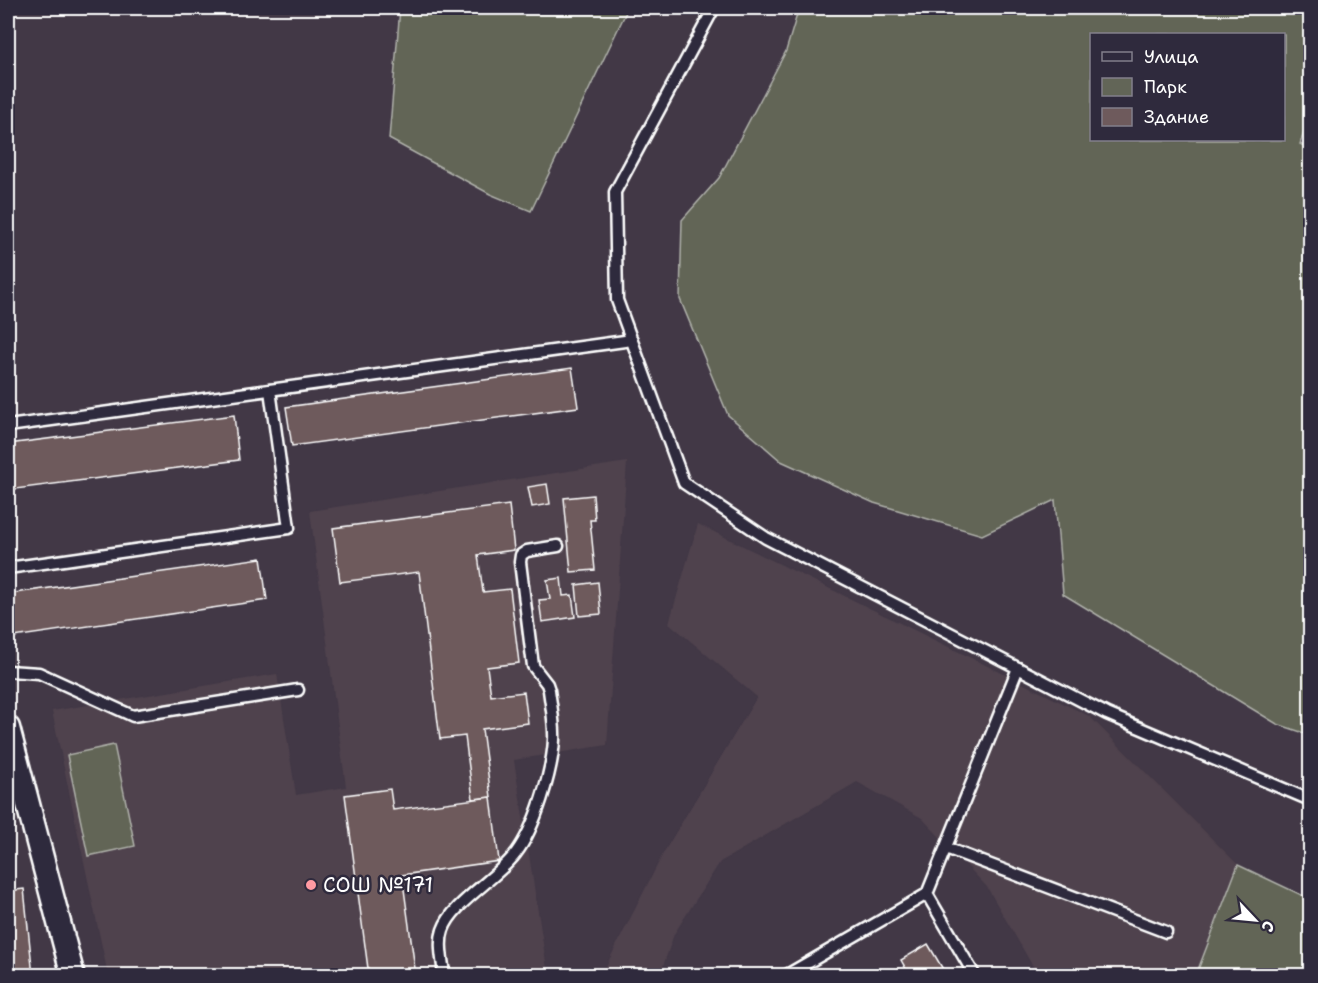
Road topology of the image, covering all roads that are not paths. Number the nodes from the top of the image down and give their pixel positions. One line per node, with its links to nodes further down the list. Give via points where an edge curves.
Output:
1 (714, 8): 2 (lane, via 615,192 617,300)
2 (632, 340): 3 (lane); 7 (lane, via 684,483 766,538)
3 (270, 390): 4 (lane); 6 (lane, via 289,528)
4 (8, 426)
5 (558, 546): 16 (lane, via 527,551 520,562 533,666 549,690 555,739 549,771 530,830 516,854 453,913 443,929)
6 (8, 568)
7 (1018, 668): 11 (lane, via 1107,714); 12 (lane)
8 (8, 671): 9 (lane, via 39,672 133,716)
9 (298, 690)
10 (8, 728): 15 (street)
11 (1311, 800)
12 (946, 848): 13 (lane); 14 (lane)
13 (927, 894): 17 (lane); 18 (lane)
14 (1166, 932)
15 (73, 975)
16 (444, 975)
17 (785, 975)
18 (975, 975)

